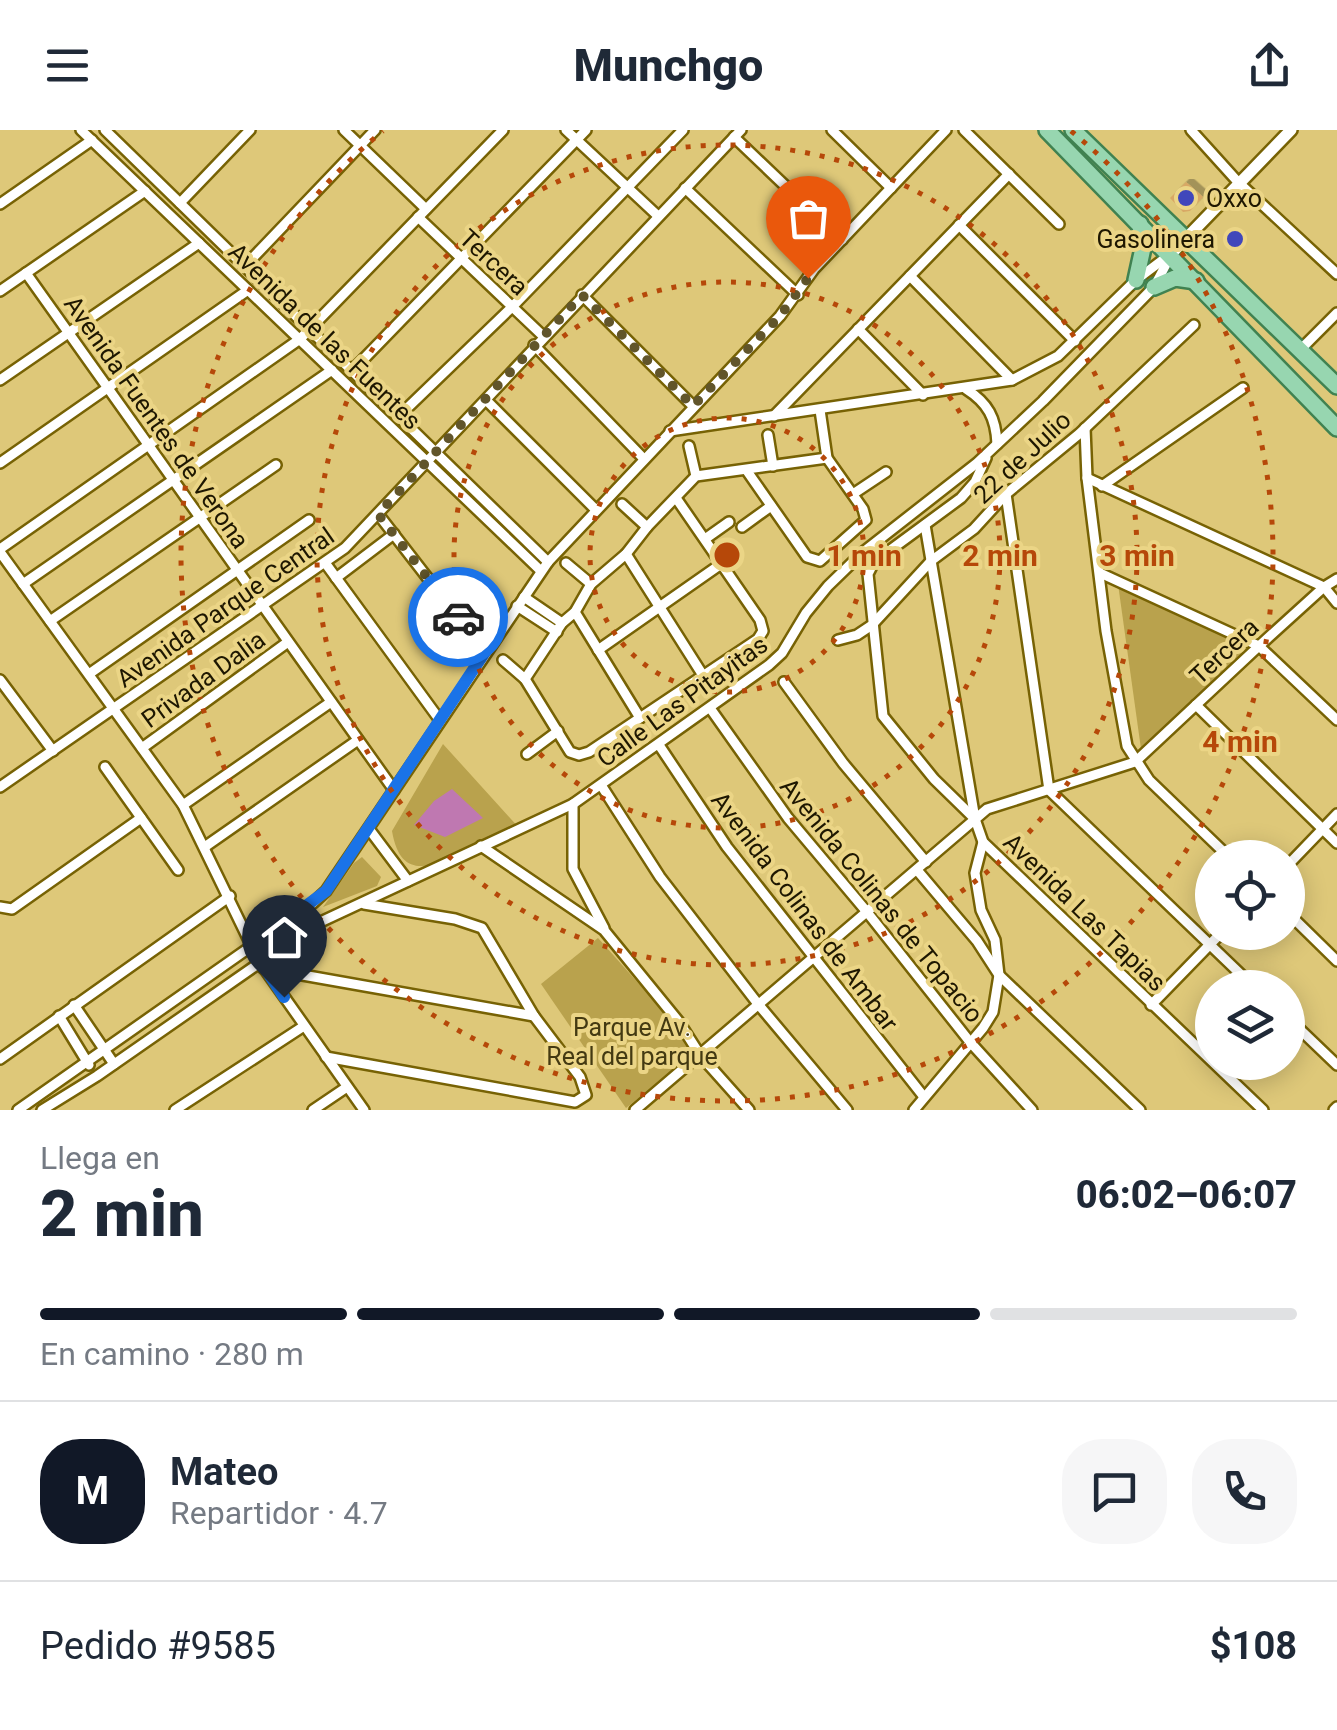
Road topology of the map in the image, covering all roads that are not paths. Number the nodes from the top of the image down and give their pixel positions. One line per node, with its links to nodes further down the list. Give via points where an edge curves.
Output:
1 (82, 130): 21 (street, Avenida de las Fuentes)
2 (105, 130): 29 (street, Avenida de las Fuentes)
3 (250, 130): 29 (street)
4 (344, 130): 22 (street, Tercera)
5 (375, 130): 22 (street)
6 (503, 130): 31 (street)
7 (566, 130): 19 (street)
8 (586, 130): 19 (street)
9 (683, 130): 25 (street)
10 (832, 130): 27 (street)
11 (929, 130): 20 (street)
12 (946, 130): 20 (street)
13 (964, 130): 23 (street)
14 (1047, 130): 34 (main road)
15 (1073, 130): 37 (main road)
16 (1191, 130): 24 (street)
17 (1290, 130): 24 (street)
18 (738, 133): 26 (street, Avenida Parque Central); 36 (street)
19 (578, 139): 25 (street); 40 (street)
20 (938, 139): 27 (street)
21 (92, 140): 28 (street, Avenida de las Fuentes); 30 (street)
22 (360, 146): 31 (street, Tercera); 41 (street)
23 (1008, 174): 33 (street); 35 (street)
24 (1238, 182): 37 (street); 43 (street)
25 (627, 186): 32 (street); 52 (street)
26 (685, 188): 32 (street, Avenida Parque Central); 51 (street)
27 (892, 188): 36 (street)
28 (146, 191): 38 (street, Avenida de las Fuentes); 42 (street)
29 (180, 203): 41 (street, Avenida de las Fuentes)
30 (0, 204)
31 (422, 213): 40 (street, Tercera); 56 (street)
32 (658, 216): 50 (street, Avenida Parque Central)
33 (1059, 224)
34 (1140, 224): 39 (main road); 45 (main road)
35 (959, 225): 44 (street); 60 (street)
36 (842, 240): 51 (street)
37 (1184, 240): 39 (street); 62 (main road)
38 (199, 243): 48 (street, Avenida de las Fuentes); 57 (street)
39 (1170, 255): 45 (street); 46 (main road); 47 (street, Calle Las Pitayitas)
40 (463, 260): 52 (street, Tercera); 65 (street)
41 (245, 266): 56 (street, Avenida de las Fuentes)
42 (26, 273): 49 (street); 57 (street, Avenida Fuentes de Verona)
43 (1337, 274)
44 (910, 276): 55 (street); 68 (street)
45 (1136, 280): 60 (street)
46 (1196, 281): 47 (main road, via 1175,278); 80 (main road)
47 (1154, 287): 66 (street, Calle Las Pitayitas)
48 (248, 290): 59 (street, Avenida de las Fuentes); 71 (street)
49 (0, 291)
50 (582, 295): 58 (street, Avenida Parque Central); 75 (street)
51 (798, 296): 75 (street)
52 (512, 307): 58 (street, Tercera); 77 (street)
53 (1337, 312): 62 (street)
54 (1194, 325): 79 (street, 22 de Julio)
55 (858, 329): 73 (street); 78 (street)
56 (310, 330): 59 (street); 65 (street, Avenida de las Fuentes)
57 (68, 332): 67 (street); 71 (street, Avenida Fuentes de Verona)
58 (543, 336): 61 (street, Avenida Parque Central)
59 (300, 339): 64 (street, Avenida de las Fuentes); 83 (street)
60 (1075, 341): 63 (street)
61 (534, 345): 74 (street, Avenida Parque Central); 89 (street)
62 (1301, 349): 69 (main road)
63 (1049, 362): 66 (street); 68 (street)
64 (332, 370): 90 (street, Avenida de las Fuentes); 98 (street)
65 (352, 371): 77 (street, Avenida de las Fuentes)
66 (1062, 379): 84 (street, Calle Las Pitayitas)
67 (0, 380)
68 (1012, 380): 72 (street)
69 (1337, 386)
70 (1243, 388): 99 (street)
71 (108, 389): 83 (street, Avenida Fuentes de Verona); 91 (street)
72 (966, 389): 73 (street); 84 (street, via 990,410)
73 (923, 395): 76 (street)
74 (486, 400): 87 (street, Avenida Parque Central); 105 (street)
75 (693, 406): 81 (street)
76 (820, 410): 78 (street); 88 (street)
77 (398, 416): 87 (street, Avenida de las Fuentes)
78 (772, 418): 81 (street)
79 (1086, 425): 97 (street); 101 (street, 22 de Julio)
80 (1337, 428)
81 (670, 432): 89 (street)
82 (768, 435): 93 (street)
83 (147, 444): 98 (street, Avenida Fuentes de Verona); 115 (street)
84 (997, 444): 86 (street, Calle Las Pitayitas)
85 (689, 446): 96 (street)
86 (989, 452): 110 (street, via 969,490); 150 (street, Calle Las Pitayitas, via 862,553 806,614 782,653)
87 (436, 453): 90 (street, Avenida Parque Central); 121 (street, Avenida de las Fuentes)
88 (826, 458): 93 (street); 100 (street)
89 (644, 459): 105 (street)
90 (428, 462): 106 (street, Avenida Parque Central); 121 (street, Avenida de las Fuentes)
91 (0, 463)
92 (276, 466): 107 (street)
93 (773, 466): 94 (street)
94 (748, 470): 96 (street); 104 (street)
95 (886, 472): 100 (street)
96 (696, 476): 102 (street)
97 (1087, 478): 99 (street); 123 (street)
98 (173, 480): 107 (street, Avenida Fuentes de Verona); 126 (street)
99 (1102, 486): 128 (street)
100 (853, 494): 104 (street, via 865,524 818,562 807,557)
101 (1006, 494): 117 (street, 22 de Julio); 166 (street)
102 (676, 498): 111 (street); 114 (street)
103 (622, 504): 111 (street)
104 (771, 506): 112 (street)
105 (596, 510): 121 (street)
106 (378, 514): 113 (street); 119 (street, Avenida Parque Central)
107 (198, 516): 122 (street, Avenida Fuentes de Verona); 134 (street)
108 (309, 520): 122 (street)
109 (730, 522): 114 (street)
110 (925, 525): 117 (street, Avenida Las Tapias); 135 (street, via 870,566)
111 (646, 527): 116 (street)
112 (742, 527)
113 (394, 534): 124 (street); 141 (street)
114 (705, 539): 120 (street)
115 (0, 550): 126 (street)
116 (626, 554): 127 (street); 131 (street)
117 (931, 561): 135 (street, 22 de Julio); 171 (street, Avenida Las Tapias)
118 (566, 563): 127 (street)
119 (326, 564): 124 (street); 132 (street, Avenida Parque Central)
120 (721, 564): 131 (street); 144 (street, via 762,631)
121 (544, 566): 129 (street)
122 (238, 571): 132 (street, Avenida Fuentes de Verona); 143 (street)
123 (1100, 573): 139 (street); 161 (street, via 1120,718)
124 (336, 578): 153 (street)
125 (1337, 579): 128 (street, Tercera)
126 (23, 584): 134 (street)
127 (591, 584): 133 (street)
128 (1324, 586): 130 (street); 139 (street, Tercera)
129 (520, 602): 136 (street); 141 (street)
130 (1337, 603)
131 (658, 606): 140 (street); 144 (street)
132 (263, 607): 138 (street, Avenida Fuentes de Verona); 151 (street, Avenida Parque Central)
133 (575, 612): 136 (street); 140 (street)
134 (50, 620): 143 (street)
135 (872, 624): 137 (street); 171 (street, via 887,724)
136 (559, 628): 145 (street)
137 (838, 640)
138 (288, 642): 148 (street, Avenida Fuentes de Verona); 158 (street, Privada Dalia)
139 (1259, 646): 149 (street, Tercera); 154 (street)
140 (598, 650): 152 (street)
141 (485, 652): 153 (street)
142 (503, 660): 145 (street)
143 (88, 674): 151 (street)
144 (704, 677): 152 (street)
145 (525, 679): 155 (street)
146 (0, 680): 159 (street)
147 (784, 682): 180 (street)
148 (331, 702): 156 (street, Avenida Fuentes de Verona); 168 (street)
149 (1196, 705): 161 (street, Tercera); 173 (street)
150 (710, 708): 157 (street, Calle Las Pitayitas); 187 (street, Avenida Colinas de Topacio, via 788,818)
151 (114, 710): 158 (street); 159 (street, Avenida Parque Central)
152 (640, 718): 155 (street, via 580,755 570,752)
153 (439, 719): 165 (street)
154 (1337, 720)
155 (558, 731): 160 (street)
156 (358, 740): 165 (street, Avenida Fuentes de Verona); 177 (street)
157 (659, 745): 163 (street, Calle Las Pitayitas); 194 (street, Avenida Colinas de Ambar)
158 (142, 748): 168 (street)
159 (52, 751): 164 (street, Avenida Parque Central)
160 (527, 754)
161 (1135, 762): 166 (street, Tercera); 174 (street)
162 (105, 768): 170 (street)
163 (600, 785): 167 (street, Calle Las Pitayitas); 199 (street, via 660,877)
164 (0, 786)
165 (394, 790): 172 (street)
166 (1049, 790): 171 (street, Tercera, via 995,804); 190 (street)
167 (573, 804): 178 (street, Calle Las Pitayitas); 188 (street, via 573,869)
168 (183, 805): 177 (street)
169 (1337, 814): 173 (street)
170 (141, 818): 181 (street); 186 (street, via 12,910)
171 (975, 819): 175 (street, Avenida Las Tapias); 180 (street, Tercera)
172 (369, 829): 183 (street); 191 (street, via 320,897)
173 (1322, 830): 176 (street); 179 (street)
174 (1211, 840)
175 (983, 842): 198 (street, via 975,872); 201 (street, Avenida Las Tapias)
176 (1337, 843)
177 (206, 846): 184 (street)
178 (481, 846): 183 (street, Calle Las Pitayitas); 188 (street)
179 (1305, 848)
180 (926, 862): 182 (street, Tercera)
181 (178, 870)
182 (917, 870): 187 (street, Tercera); 198 (street)
183 (408, 881): 185 (street, Calle Las Pitayitas)
184 (230, 896): 191 (street); 200 (street)
185 (361, 903): 196 (street, Calle Las Pitayitas, via 314,925); 203 (street, via 482,928)
186 (0, 908)
187 (867, 912): 194 (street, Tercera); 206 (street, Avenida Colinas de Topacio)
188 (604, 930): 208 (street)
189 (1305, 930): 195 (street)
190 (1195, 931)
191 (251, 947): 196 (street); 207 (street)
192 (1205, 950): 201 (street)
193 (1215, 950): 197 (street)
194 (813, 959): 199 (street, Tercera); 217 (street, Avenida Colinas de Ambar)
195 (1337, 961)
196 (261, 965): 203 (street); 204 (street); 212 (street, Calle Las Pitayitas)
197 (1236, 970)
198 (999, 975): 206 (street, via 993,1012); 231 (street)
199 (758, 1004): 208 (street, Tercera); 228 (street)
200 (74, 1005): 202 (street); 207 (street)
201 (1151, 1005): 232 (street, Avenida Las Tapias)
202 (59, 1016): 210 (street); 211 (street)
203 (534, 1016): 209 (street, via 584,1084 586,1095 575,1102)
204 (304, 1026): 209 (street); 222 (street)
205 (1305, 1034): 213 (street)
206 (970, 1042): 217 (street); 230 (street, Avenida Colinas de Topacio)
207 (105, 1051): 211 (street); 212 (street)
208 (700, 1055): 218 (street, Tercera); 227 (street)
209 (326, 1057): 215 (street)
210 (0, 1060)
211 (88, 1062): 214 (street); 219 (street)
212 (114, 1064): 214 (street, Calle Las Pitayitas)
213 (1337, 1065)
214 (96, 1076): 216 (street, Calle Las Pitayitas)
215 (347, 1087): 223 (street); 224 (street)
216 (67, 1093): 220 (street, Calle Las Pitayitas); 221 (street)
217 (924, 1098): 229 (street)
218 (646, 1101): 225 (street, Tercera); 226 (street)
219 (18, 1110)
220 (42, 1110)
221 (57, 1110)
222 (175, 1110)
223 (313, 1110)
224 (364, 1110)
225 (635, 1110)
226 (654, 1110)
227 (750, 1110)
228 (847, 1110)
229 (914, 1110)
230 (1032, 1110)
231 (1140, 1110)
232 (1263, 1110)

